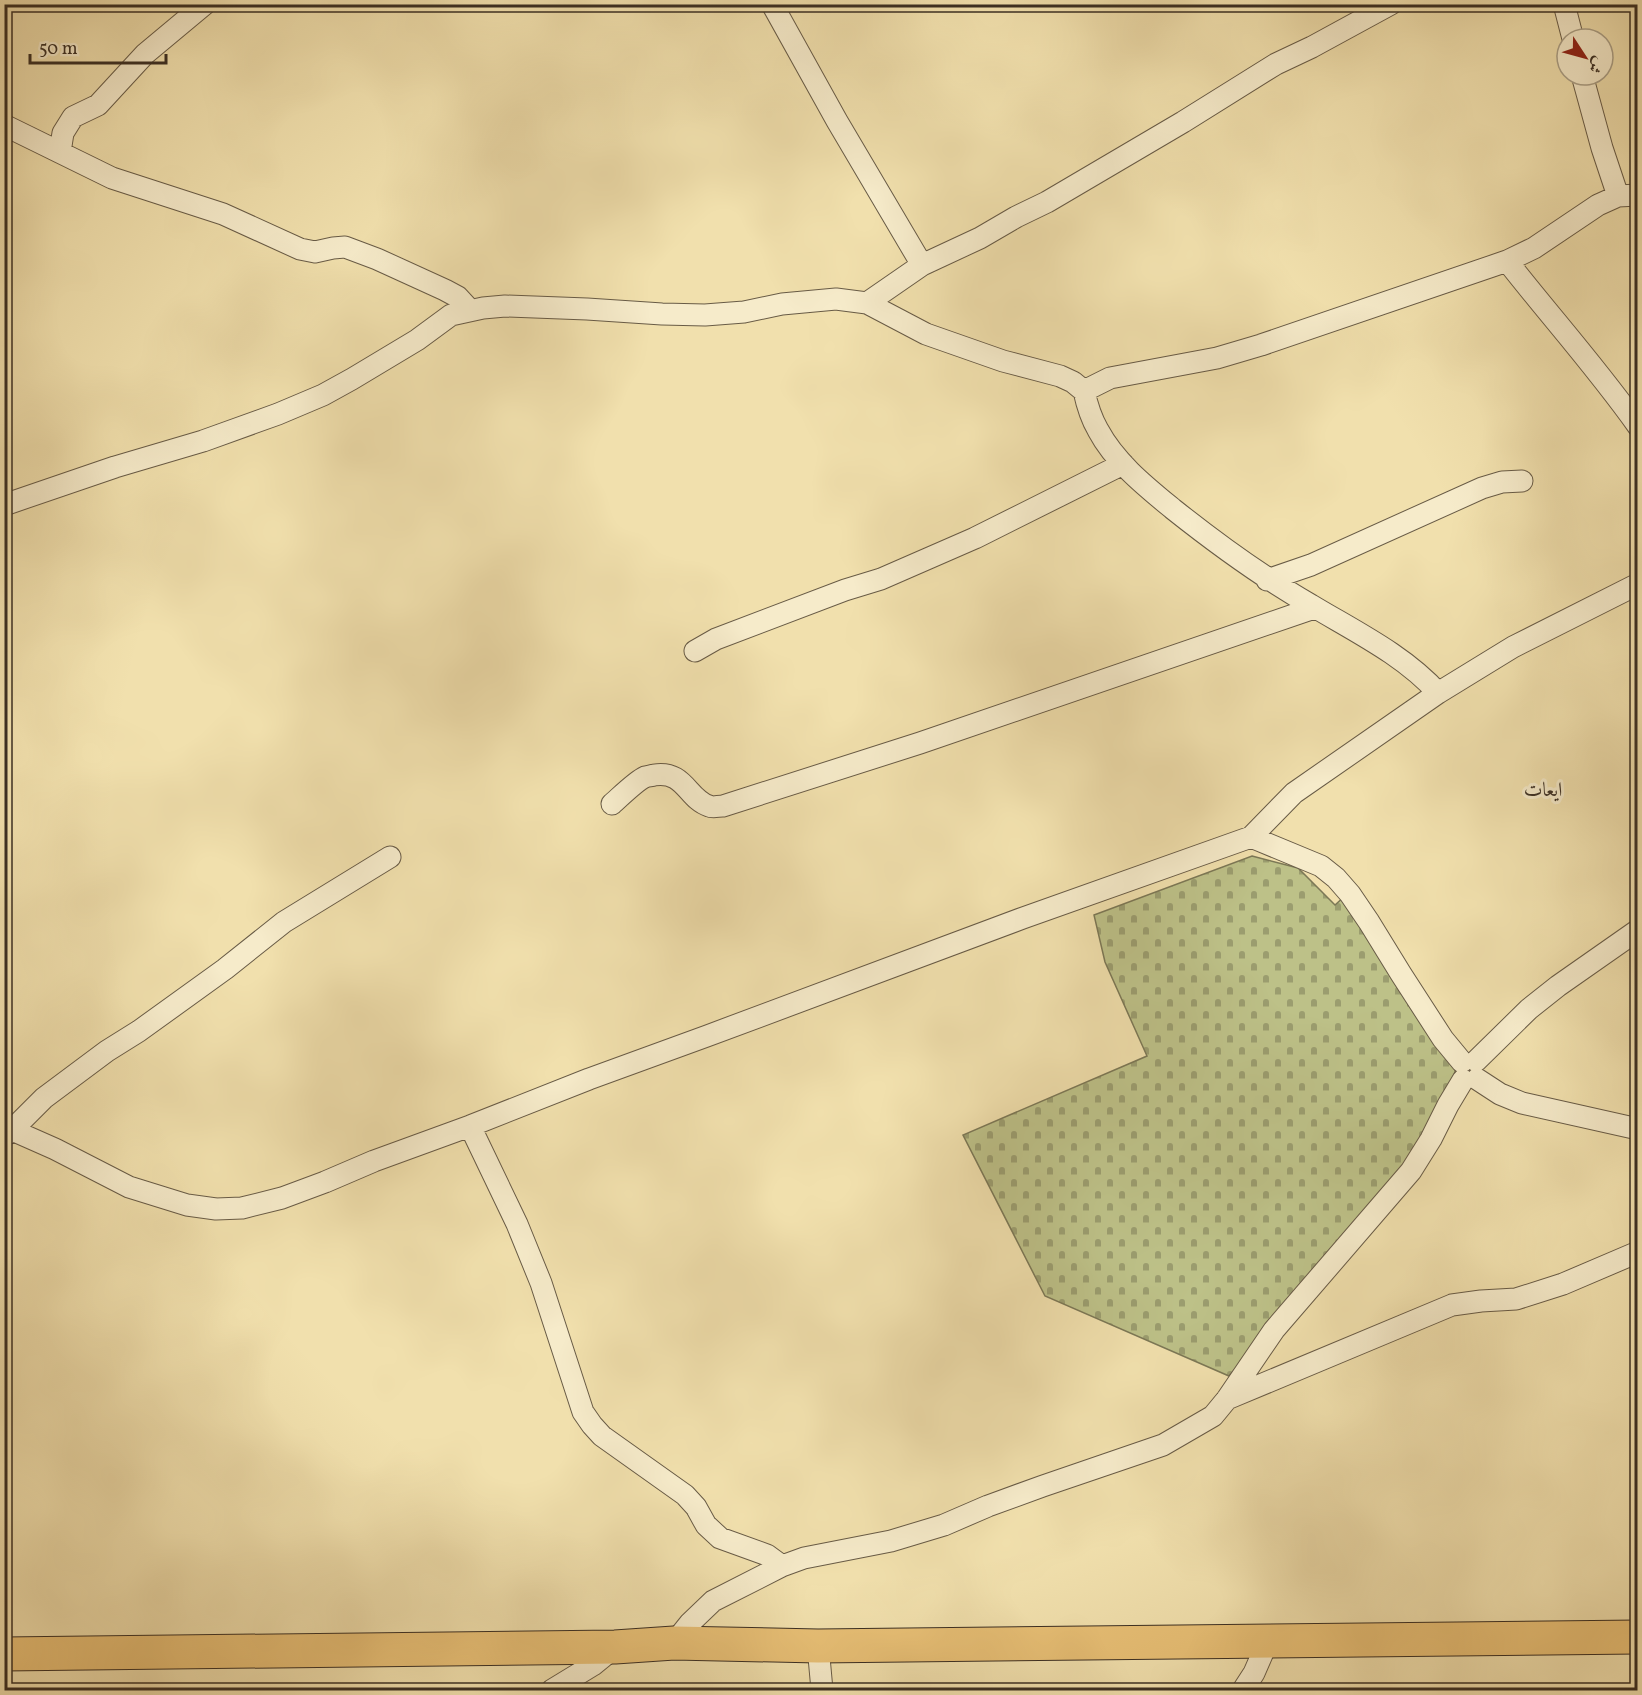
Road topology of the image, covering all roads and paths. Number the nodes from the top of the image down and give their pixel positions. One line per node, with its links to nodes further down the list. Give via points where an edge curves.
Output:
1 (205, 4): 8 (street, via 145,54 98,105 73,117 63,133)
2 (772, 4): 11 (street)
3 (1391, 4): 11 (street, via 1276,64 1047,202)
4 (1564, 4): 5 (street)
5 (1570, 27)
6 (1585, 87): 9 (street, via 1602,148)
7 (4, 125): 8 (street)
8 (60, 152): 13 (street, via 112,178 223,214 300,249 315,252 345,247 356,251 445,290)
9 (1628, 196): 10 (street, via 1598,205 1534,248)
10 (1507, 261): 14 (street, via 1261,345 1217,358 1110,378); 15 (street)
11 (922, 265): 12 (street)
12 (867, 303): 13 (street, via 836,299 705,315 505,306); 14 (street, via 926,334 1003,362 1060,375)
13 (470, 310): 18 (street, via 451,315 323,396 234,431)
14 (1084, 391): 16 (street, via 1098,430)
15 (1638, 426)
16 (1123, 464): 19 (street, via 1197,529); 22 (street, via 975,538 881,579 716,639)
17 (1522, 481): 19 (street, via 1482,488 1311,565)
18 (4, 505)
19 (1267, 579): 21 (street)
20 (1634, 586): 23 (street, via 1514,647)
21 (1314, 608): 23 (street, via 1395,657); 24 (street, via 723,806 707,806 684,784 670,775 659,774 644,777)
22 (696, 651)
23 (1438, 693): 25 (street, via 1294,793)
24 (612, 804)
25 (1251, 837): 28 (street, via 1321,866 1336,878 1369,922 1443,1039); 29 (street, via 1023,918)
26 (390, 857): 31 (street, via 284,922 225,969 44,1098)
27 (1638, 930): 28 (street, via 1528,1009)
28 (1469, 1070): 30 (street, via 1500,1095 1522,1103); 33 (street, via 1411,1171 1274,1330)
29 (470, 1126): 31 (street, via 282,1198 242,1208 216,1209 187,1205 129,1187 55,1149); 34 (street, via 541,1283 584,1412 592,1425 685,1495 720,1538 767,1555)
30 (1638, 1129)
31 (8, 1133)
32 (1638, 1252): 33 (street, via 1516,1299 1452,1305)
33 (1227, 1399): 34 (street, via 1213,1416 1163,1445 988,1506 945,1525)
34 (782, 1566): 37 (street, via 713,1601)
35 (1638, 1637): 36 (main road)
36 (1268, 1641): 38 (main road); 43 (street)
37 (674, 1643): 38 (main road); 39 (main road)
38 (818, 1646): 42 (street)
39 (615, 1647): 40 (main road); 41 (street)
40 (4, 1654)
41 (552, 1690)
42 (822, 1690)
43 (1243, 1690)

